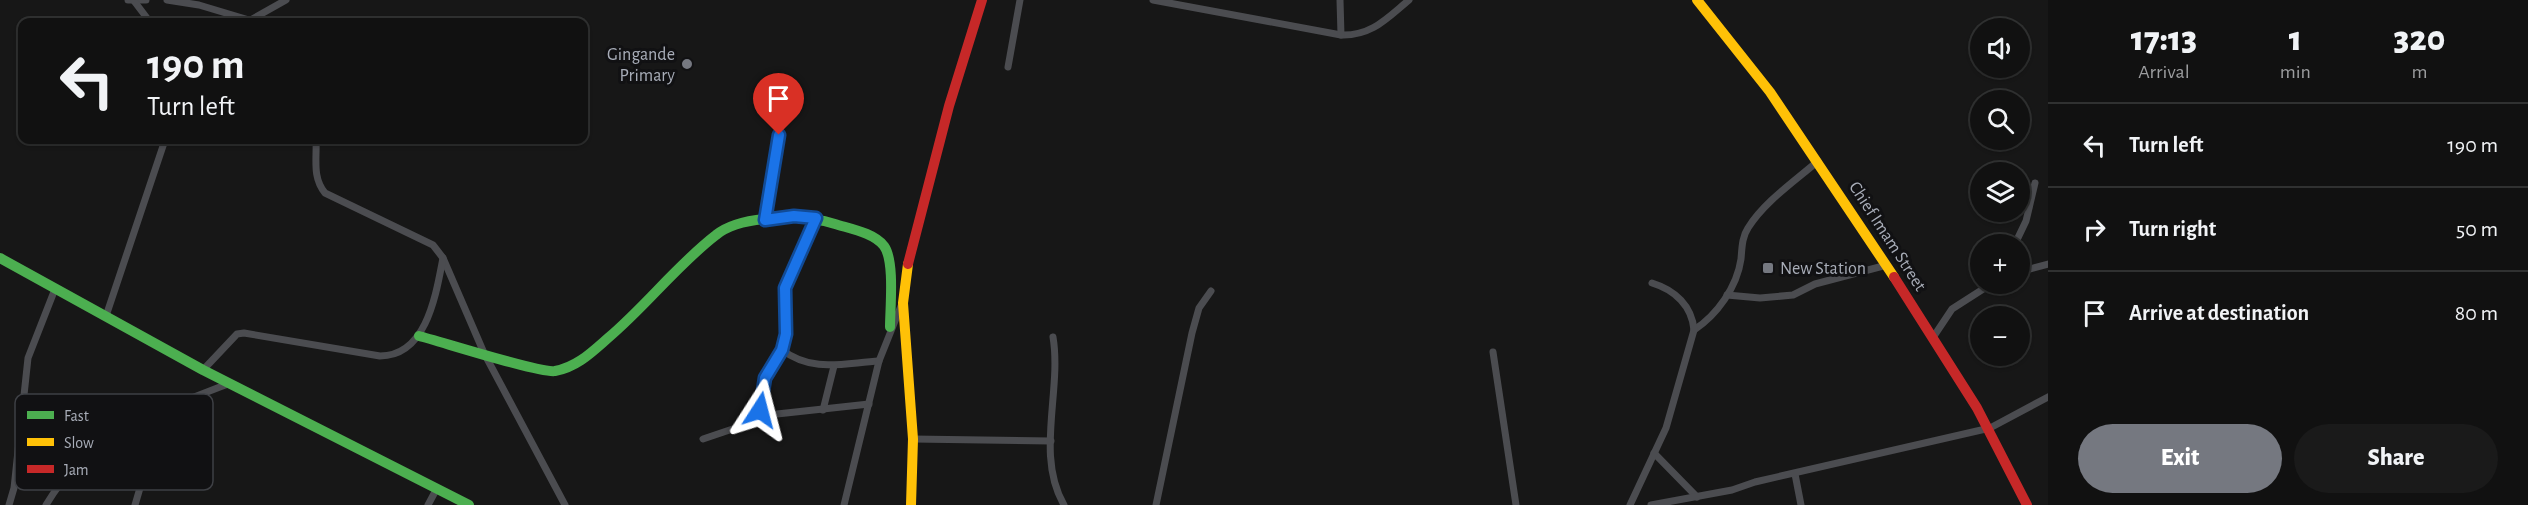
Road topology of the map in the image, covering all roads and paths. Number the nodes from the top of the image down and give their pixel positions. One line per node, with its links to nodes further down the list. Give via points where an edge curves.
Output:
1 (128, 0): 11 (street)
2 (146, 0): 11 (street)
3 (167, 0): 13 (street)
4 (286, 0): 14 (street)
5 (982, 0): 35 (main road, via 928,181 905,277)
6 (1020, 0): 16 (street)
7 (1153, 0): 15 (street)
8 (1340, 0): 15 (street)
9 (1410, 0): 15 (street, via 1368,32)
10 (1697, 0): 20 (main road, Chief Imam Street)
11 (134, 1): 12 (street)
12 (147, 18)
13 (239, 18)
14 (253, 18)
15 (1341, 35)
16 (1008, 67)
17 (787, 93): 23 (street)
18 (164, 144): 36 (street)
19 (316, 144): 26 (street, via 319,185 326,193 433,245)
20 (1818, 161): 28 (main road, Chief Imam Street); 34 (street, via 1746,229 1736,277)
21 (2035, 183): 24 (street)
22 (816, 218): 23 (main road); 37 (main road, via 873,237 885,247 890,263); 42 (street, via 785,288 786,334)
23 (765, 220): 44 (main road, via 718,233 623,326 580,362 553,372)
24 (2020, 234)
25 (0, 258): 31 (main road)
26 (443, 258): 39 (street, via 432,304); 44 (street)
27 (2048, 264): 29 (street)
28 (1887, 265): 34 (street, via 1823,281 1793,295); 40 (main road, Chief Imam Street)
29 (2030, 269)
30 (1652, 283): 38 (street, via 1663,286 1687,306)
31 (55, 289): 36 (main road); 49 (street, via 28,358)
32 (1211, 291): 75 (street, via 1199,308 1192,333)
33 (1975, 294): 40 (street, via 1952,309)
34 (1727, 295): 38 (street, via 1709,320)
35 (903, 303): 37 (street); 57 (main road)
36 (106, 316): 47 (main road)
37 (890, 327): 45 (street)
38 (1694, 330): 59 (street, via 1666,428)
39 (419, 336): 44 (main road); 47 (street, via 398,354 380,356 237,334)
40 (1934, 336): 55 (main road, Chief Imam Street)
41 (1053, 337): 58 (street, via 1057,360)
42 (782, 350): 46 (street, via 801,362); 54 (street, via 765,378)
43 (1493, 352): 76 (street)
44 (484, 354): 71 (street)
45 (879, 361): 46 (street); 52 (street)
46 (834, 366): 53 (street)
47 (203, 370): 48 (main road)
48 (230, 383): 50 (street); 64 (main road)
49 (24, 394)
50 (202, 394)
51 (2048, 398): 55 (street)
52 (869, 404): 53 (street); 72 (street)
53 (823, 410): 54 (street, via 791,411)
54 (760, 420): 56 (street)
55 (1990, 428): 60 (street); 80 (main road, Chief Imam Street)
56 (703, 439)
57 (913, 439): 58 (street); 73 (main road)
58 (1051, 441): 74 (street, via 1054,488)
59 (1654, 453): 65 (street); 77 (street)
60 (1795, 474): 65 (street); 79 (street)
61 (15, 475): 66 (street)
62 (55, 490): 67 (street)
63 (139, 490): 68 (street)
64 (436, 490): 69 (street); 70 (main road)
65 (1697, 497): 78 (street)
66 (9, 505)
67 (46, 505)
68 (135, 505)
69 (428, 505)
70 (469, 505)
71 (565, 505)
72 (844, 505)
73 (910, 505)
74 (1064, 505)
75 (1156, 505)
76 (1516, 505)
77 (1630, 505)
78 (1651, 505)
79 (1801, 505)
80 (2027, 505)

